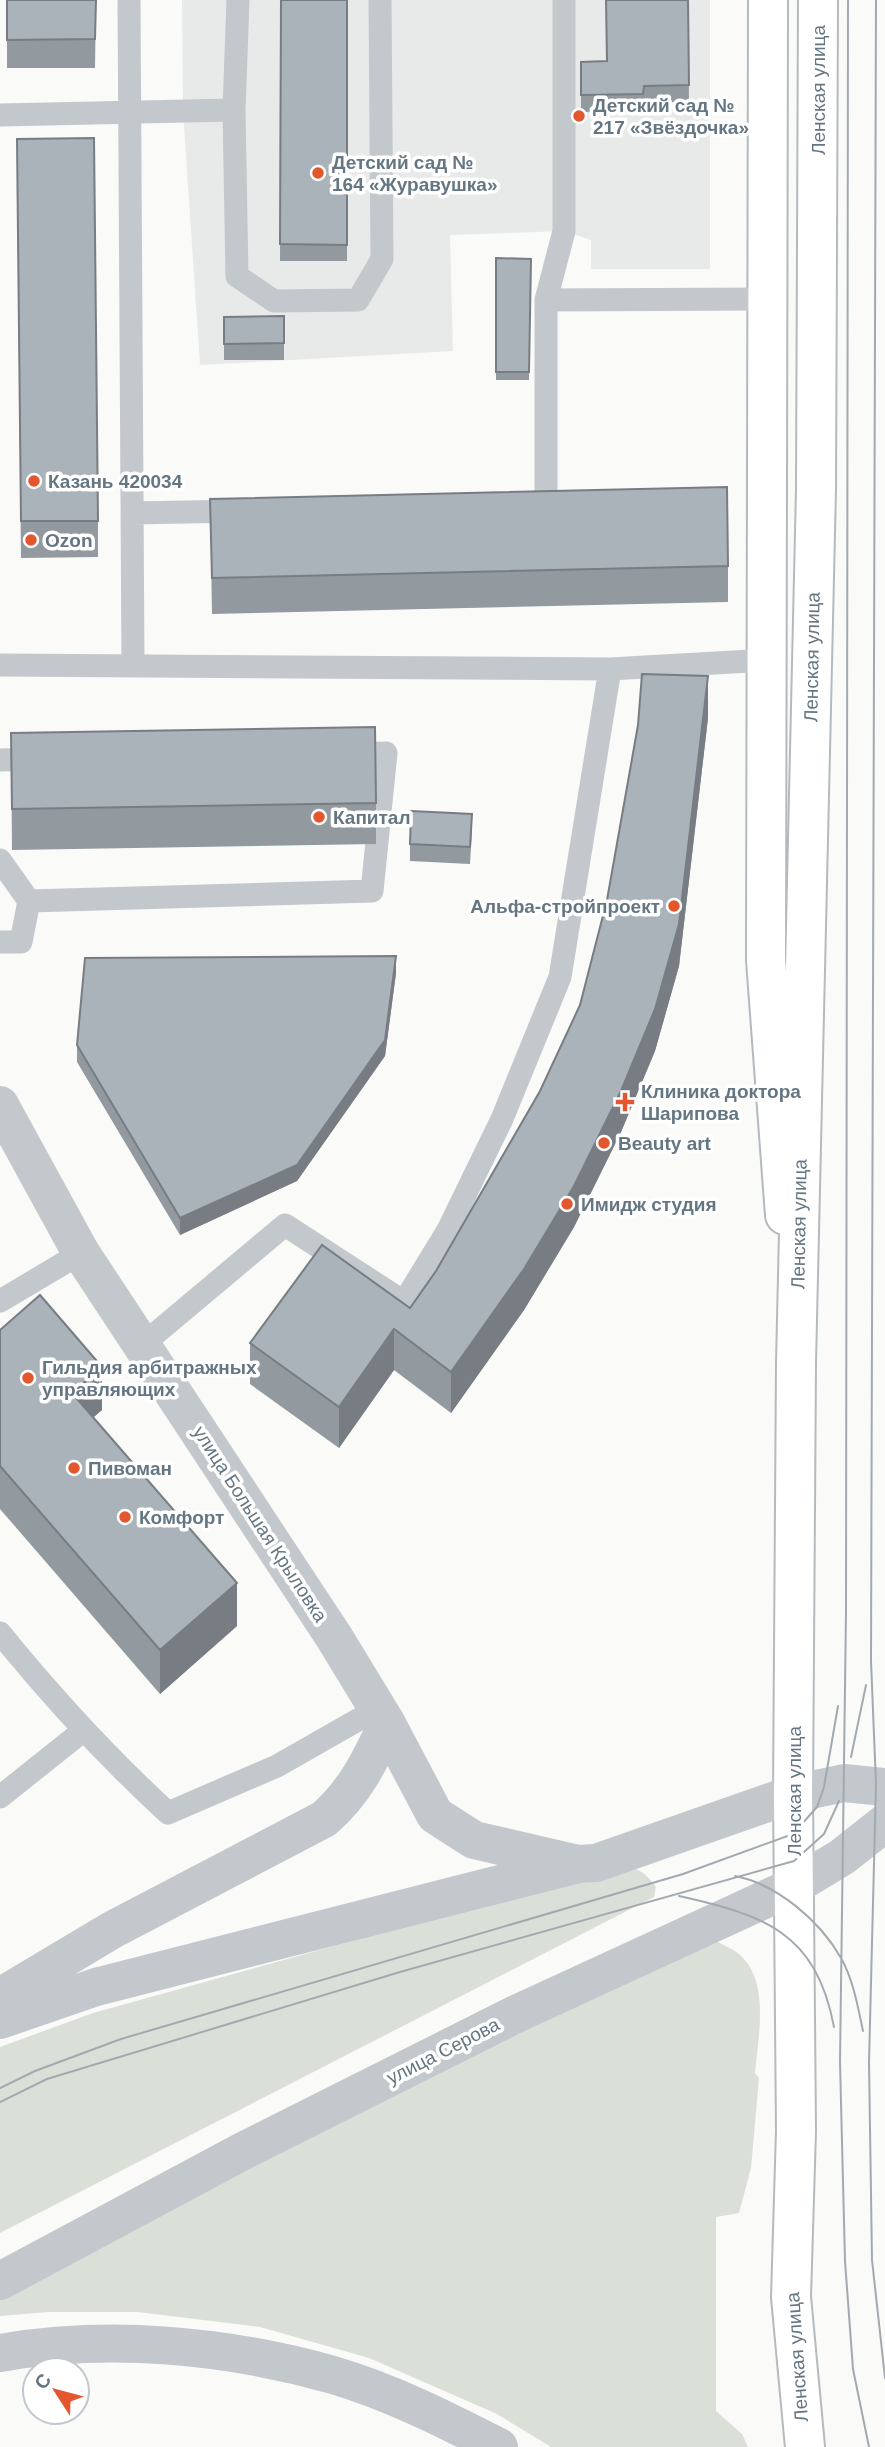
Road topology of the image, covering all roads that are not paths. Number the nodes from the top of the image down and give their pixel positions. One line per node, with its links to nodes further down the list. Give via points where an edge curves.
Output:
1 (129, 0): 8 (lane)
2 (238, 0): 7 (lane)
3 (380, 0): 7 (lane, via 383,258 358,300 274,301 237,276)
4 (564, 0): 11 (lane, via 564,231)
5 (768, 0): 10 (main road)
6 (818, 0): 31 (main road, Ленская улица, via 816,502)
7 (234, 110): 8 (lane)
8 (130, 114): 9 (lane); 16 (lane)
9 (0, 115)
10 (768, 299): 11 (lane); 17 (main road)
11 (546, 300): 12 (lane)
12 (546, 501): 13 (lane); 14 (lane)
13 (573, 501)
14 (521, 502)
15 (258, 511): 16 (lane)
16 (132, 513): 19 (lane)
17 (767, 660): 20 (lane); 31 (main road, via 766,960)
18 (0, 665): 19 (lane)
19 (133, 665): 20 (lane)
20 (610, 669): 30 (lane, via 560,977 490,1143 448,1230 404,1302 285,1226)
21 (317, 754): 25 (lane, via 386,753 372,891)
22 (69, 758): 23 (lane)
23 (0, 760)
24 (0, 860): 25 (lane)
25 (29, 901): 26 (lane, via 21,942)
26 (0, 942)
27 (0, 1105): 28 (street, улица Большая Крыловка)
28 (81, 1253): 29 (lane); 30 (street, улица Большая Крыловка)
29 (0, 1301)
30 (142, 1345): 33 (street, улица Большая Крыловка)
31 (796, 1363): 36 (main road, Ленская улица)
32 (0, 1633): 34 (lane)
33 (382, 1717): 34 (lane, via 168,1813); 39 (street, улица Большая Крыловка, via 435,1815 474,1840); 41 (street, via 364,1775 324,1819 111,1930)
34 (84, 1730): 37 (lane)
35 (885, 1787): 36 (street, via 844,1783)
36 (793, 1794): 39 (street, via 596,1863); 40 (main road, Ленская улица)
37 (0, 1797)
38 (885, 1823): 40 (street, улица Серова)
39 (578, 1864): 42 (street, via 96,1987)
40 (794, 1886): 43 (street, улица Серова, via 504,2020 243,2151); 46 (main road, Ленская улица, via 796,2131 791,2297)
41 (0, 1997)
42 (0, 2020)
43 (0, 2281)
44 (0, 2353): 45 (street, via 89,2343 229,2351 334,2376 427,2411)
45 (499, 2447)
46 (805, 2447)

